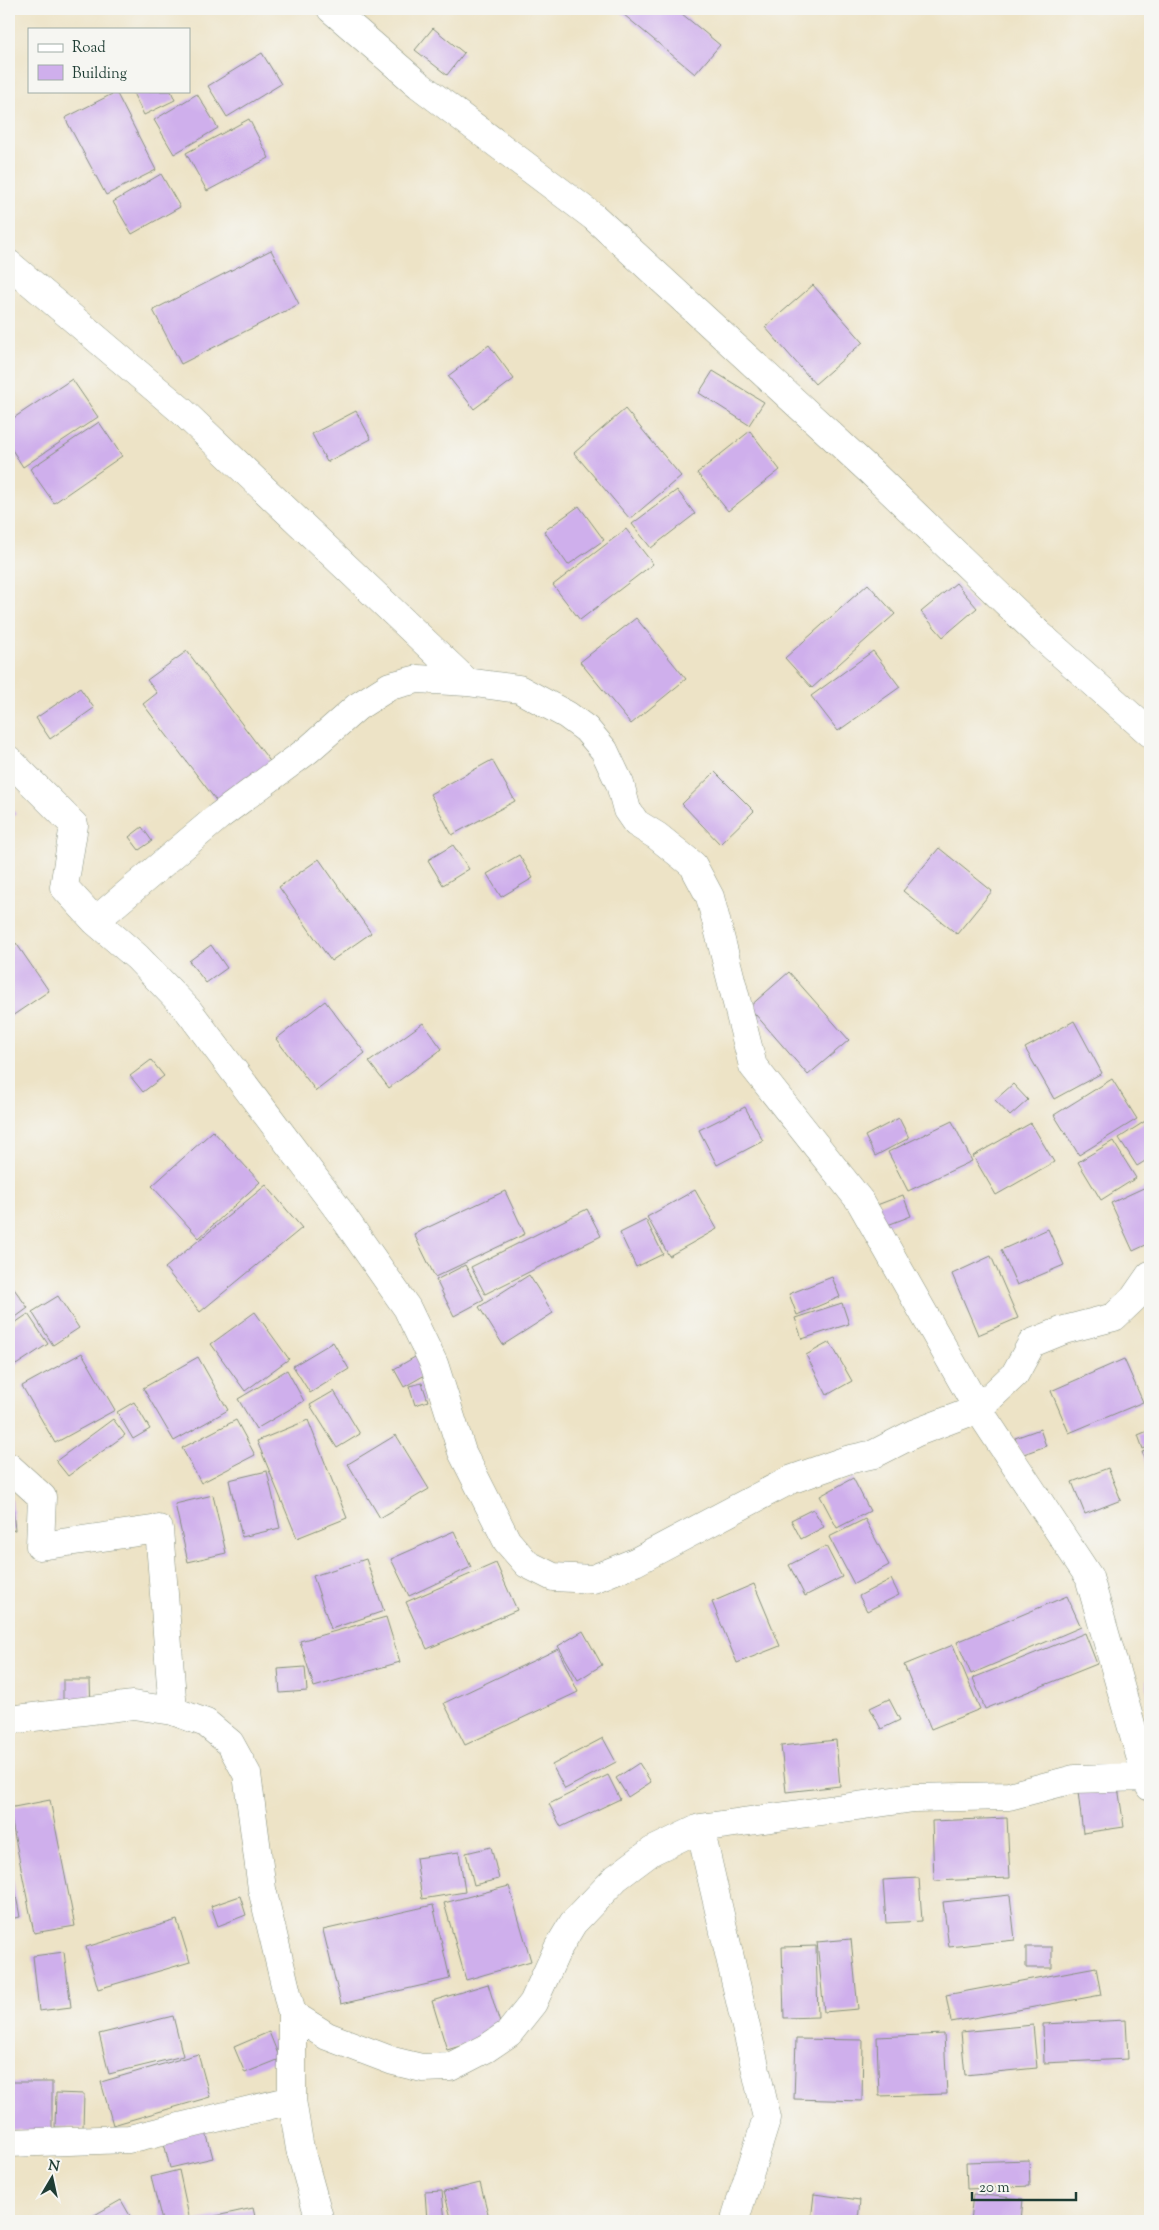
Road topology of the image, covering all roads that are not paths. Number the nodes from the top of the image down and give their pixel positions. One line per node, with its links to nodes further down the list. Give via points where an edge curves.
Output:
1 (331, 9): 4 (street, via 419,85 594,217 870,471 1039,634)
2 (9, 264): 3 (street, via 183,412)
3 (467, 682): 6 (street, via 418,679 390,686 357,707 308,750 219,816); 8 (street, via 519,690 567,715 586,729 604,750 620,784 627,810 636,823 658,836 692,865 710,897 753,1066 860,1201)
4 (1150, 733)
5 (9, 760): 6 (street, via 74,825 64,887)
6 (95, 921): 8 (street, via 137,957 188,1010 340,1212 407,1308 434,1364 462,1452 507,1541 527,1564 553,1577 594,1579 635,1562 790,1480 874,1454 914,1433)
7 (1150, 1275): 8 (street, via 1134,1298 1114,1317 1064,1330 1032,1343 1015,1374)
8 (978, 1410): 12 (street, via 1089,1578)
9 (9, 1467): 10 (street, via 42,1497 40,1546 159,1529)
10 (173, 1711): 11 (street, via 133,1705); 14 (street, via 206,1723 230,1743 247,1774 262,1889)
11 (9, 1720)
12 (1148, 1782): 13 (street, via 1074,1779 1009,1796 914,1798)
13 (700, 1828): 14 (street, via 652,1851 616,1878 573,1923 533,2003 509,2033 450,2067 422,2068 394,2062 327,2036); 18 (street, via 767,2118)
14 (292, 2014): 15 (street)
15 (292, 2100): 16 (street, via 129,2139); 17 (street, via 300,2149)
16 (9, 2143)
17 (320, 2221)
18 (737, 2221)

